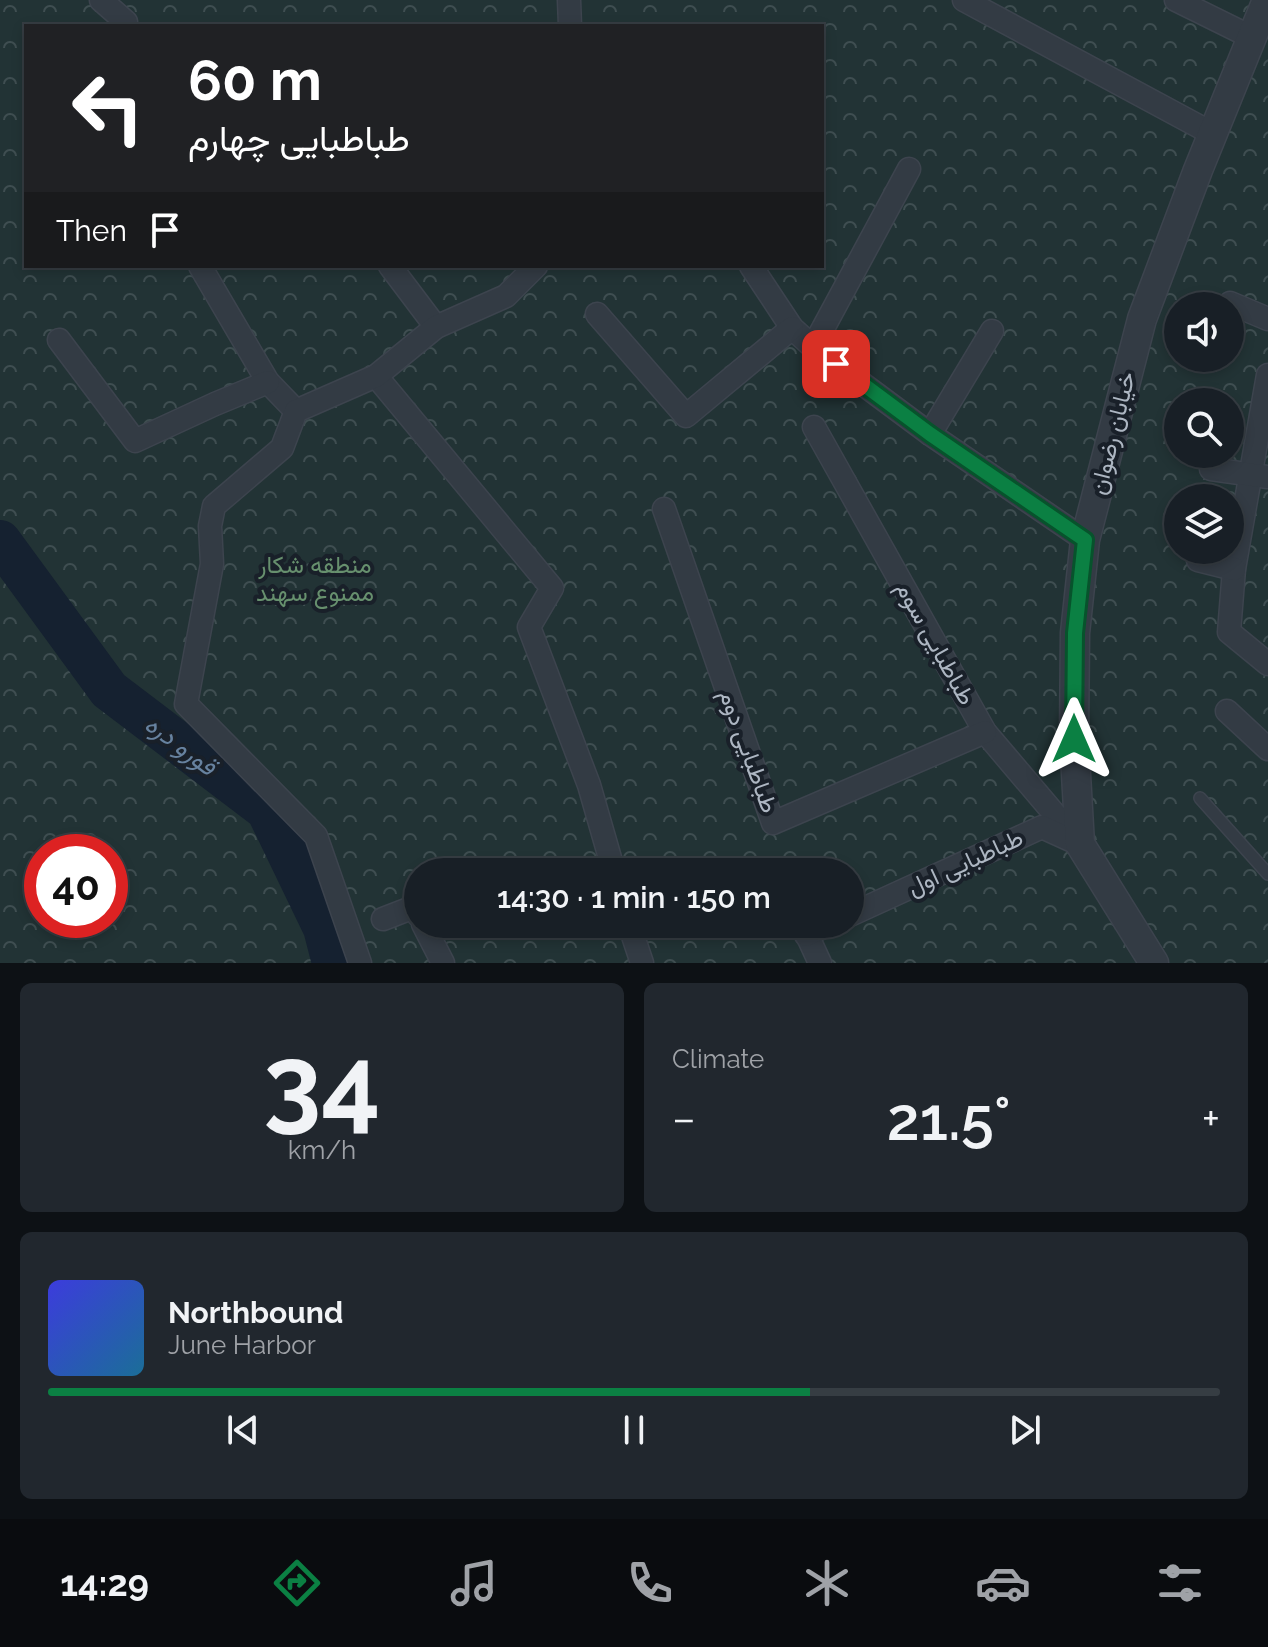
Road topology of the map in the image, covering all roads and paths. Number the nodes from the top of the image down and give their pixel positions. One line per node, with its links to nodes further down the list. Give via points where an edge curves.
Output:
1 (101, 0): 6 (street)
2 (569, 0): 7 (street)
3 (964, 0): 9 (street)
4 (1176, 0): 8 (street)
5 (1267, 0): 8 (street, خیابان رضوان)
6 (124, 24)
7 (570, 24)
8 (1251, 37): 9 (street, خیابان رضوان)
9 (1213, 134): 32 (street, خیابان رضوان, via 1142,319)
10 (909, 169): 22 (street)
11 (201, 268): 25 (street)
12 (392, 268): 18 (street)
13 (534, 268): 18 (street, via 506,296)
14 (752, 268): 19 (street)
15 (1244, 309): 17 (street)
16 (597, 314): 19 (street, via 686,416)
17 (1268, 319)
18 (436, 327): 24 (street)
19 (792, 328): 22 (street)
20 (992, 331): 28 (street)
21 (59, 340): 25 (street, via 135,441)
22 (813, 347): 28 (street)
23 (1268, 375): 30 (street)
24 (376, 376): 26 (street); 41 (street, via 552,588 529,627 589,785)
25 (268, 382): 26 (street)
26 (296, 411): 49 (street, via 282,448 214,506 212,564 186,704 316,836)
27 (814, 427): 37 (street, طباطبایی سوم)
28 (930, 434): 32 (street)
29 (1211, 469): 30 (street)
30 (1258, 476): 34 (street)
31 (664, 509): 37 (street, طباطبایی دوم, via 773,823)
32 (1085, 540): 40 (street, خیابان رضوان, via 1075,633)
33 (1214, 564): 34 (street)
34 (1234, 569): 35 (street, via 1229,632)
35 (1268, 664)
36 (1227, 711): 38 (street)
37 (985, 732): 40 (street, طباطبایی سوم)
38 (1268, 749)
39 (1200, 798): 42 (lane)
40 (1080, 844): 43 (street, طباطبایی اول, via 1042,827); 53 (street, خیابان رضوان)
41 (610, 858)
42 (1268, 874)
43 (864, 909)
44 (404, 911): 45 (street)
45 (383, 919)
46 (430, 938): 50 (street)
47 (634, 938): 51 (street)
48 (808, 938): 52 (street)
49 (360, 963)
50 (443, 963)
51 (642, 963)
52 (820, 963)
53 (1154, 963)

